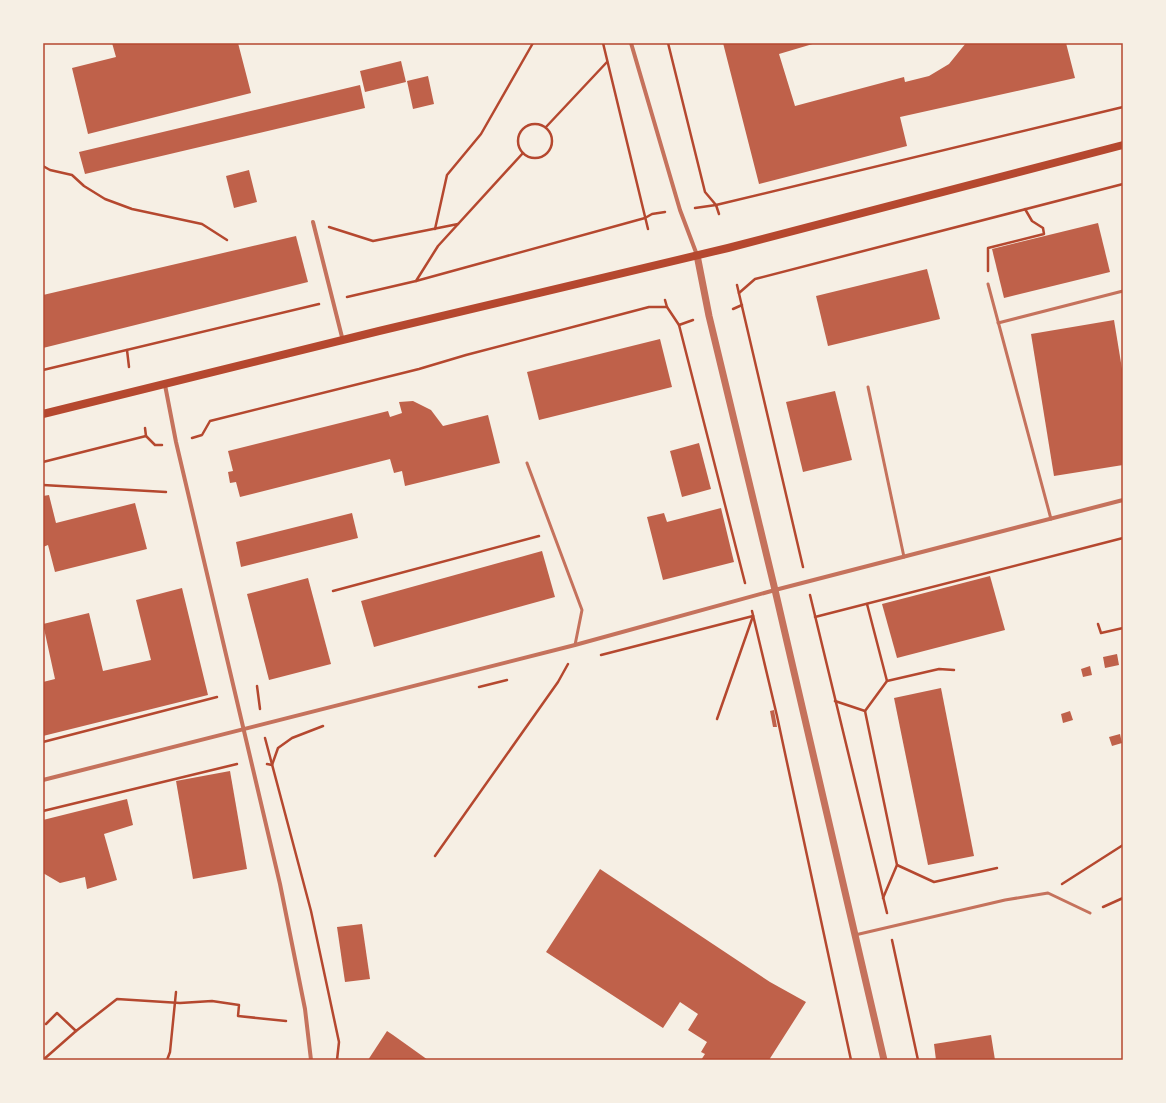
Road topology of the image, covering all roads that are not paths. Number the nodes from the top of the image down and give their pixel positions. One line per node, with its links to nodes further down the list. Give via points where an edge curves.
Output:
1 (631, 43): 4 (street, via 680,210)
2 (1123, 145): 4 (main road)
3 (313, 222): 8 (street)
4 (697, 255): 8 (main road); 16 (street, via 709,316)
5 (988, 284): 7 (lane)
6 (1123, 291): 7 (lane)
7 (998, 324): 14 (lane)
8 (343, 341): 9 (main road)
9 (165, 385): 11 (main road); 18 (street, via 176,442)
10 (868, 387): 15 (lane)
11 (43, 414)
12 (527, 463): 17 (lane, via 582,610)
13 (1123, 500): 14 (street)
14 (1051, 519): 15 (street)
15 (904, 557): 16 (street)
16 (775, 590): 17 (street); 21 (street)
17 (575, 645): 18 (street)
18 (244, 730): 19 (street); 22 (street, via 280,884 305,1009)
19 (43, 780)
20 (1090, 913): 21 (lane, via 1048,893 1005,900)
21 (855, 935): 23 (street)
22 (311, 1060)
23 (884, 1060)

